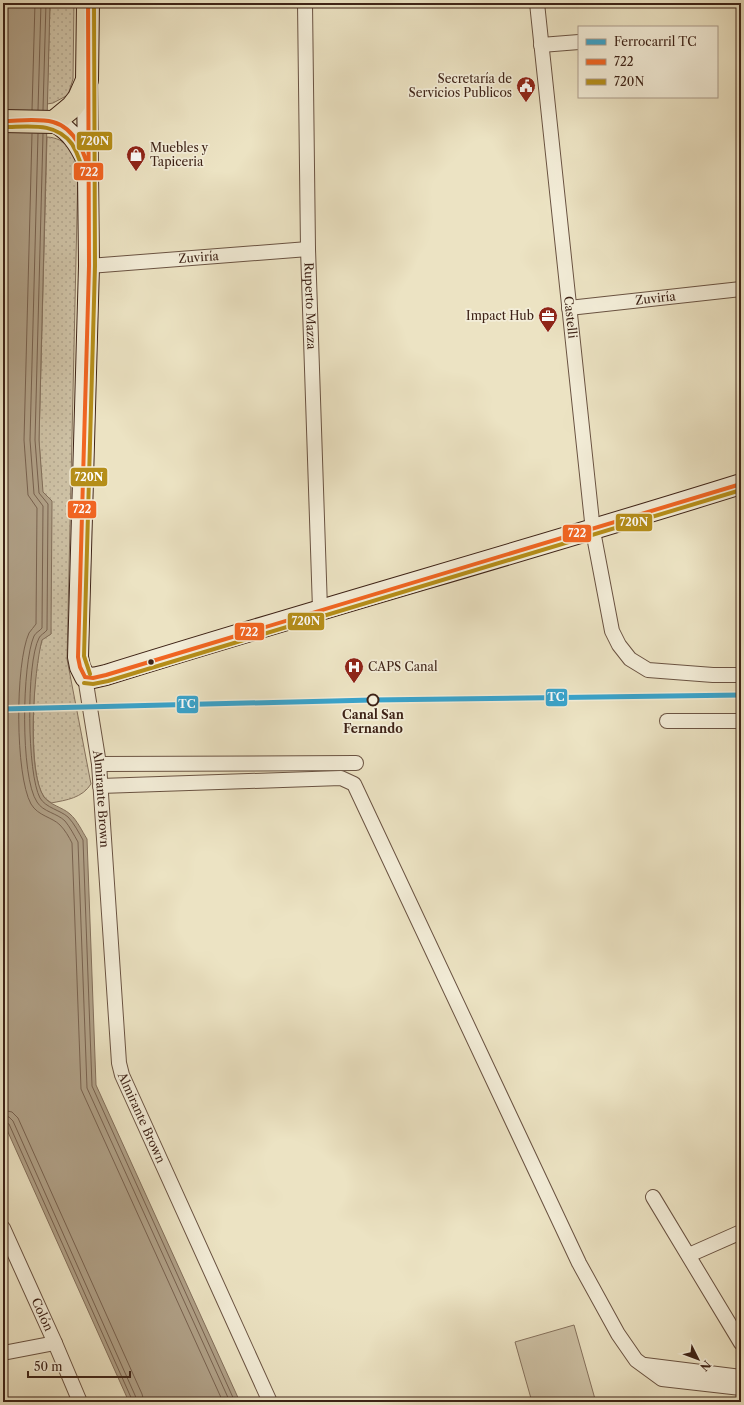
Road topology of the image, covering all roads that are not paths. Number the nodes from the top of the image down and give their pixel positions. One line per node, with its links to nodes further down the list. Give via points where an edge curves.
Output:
1 (88, 3): 6 (main road, Almirante Brown)
2 (305, 3): 10 (street, Ruperto Mazza)
3 (536, 3): 5 (street, Castelli)
4 (578, 42): 5 (street)
5 (541, 45): 13 (street, Castelli)
6 (87, 80): 8 (main road, via 72,107); 9 (street, Almirante Brown)
7 (3, 121): 8 (main road)
8 (54, 122): 9 (street, Almirante Brown, via 75,139)
9 (89, 165): 11 (street, Almirante Brown)
10 (308, 249): 11 (street, Zuviría); 16 (street, Ruperto Mazza)
11 (89, 266): 18 (street, Almirante Brown, via 78,657)
12 (741, 289): 13 (street, Zuviría)
13 (569, 308): 15 (street, Castelli)
14 (741, 484): 15 (street)
15 (593, 531): 16 (street); 17 (street, Castelli, via 612,631 619,646 630,659 648,670)
16 (320, 609): 18 (street, via 106,676)
17 (741, 675)
18 (84, 677): 22 (street, Almirante Brown)
19 (741, 721): 20 (street)
20 (667, 722)
21 (356, 763): 22 (street)
22 (99, 764): 23 (street, Almirante Brown)
23 (100, 786): 31 (street, via 341,778 354,784 579,1263 618,1334 636,1360); 35 (street, Almirante Brown, via 119,1063)
24 (653, 1196): 27 (street)
25 (3, 1228): 28 (street, Colón)
26 (741, 1232): 27 (street)
27 (689, 1256): 29 (street)
28 (55, 1343): 30 (street); 34 (street, Colón)
29 (741, 1343)
30 (3, 1353)
31 (645, 1365): 32 (street); 33 (street, via 662,1379)
32 (741, 1377)
33 (741, 1388)
34 (80, 1402)
35 (270, 1402)

